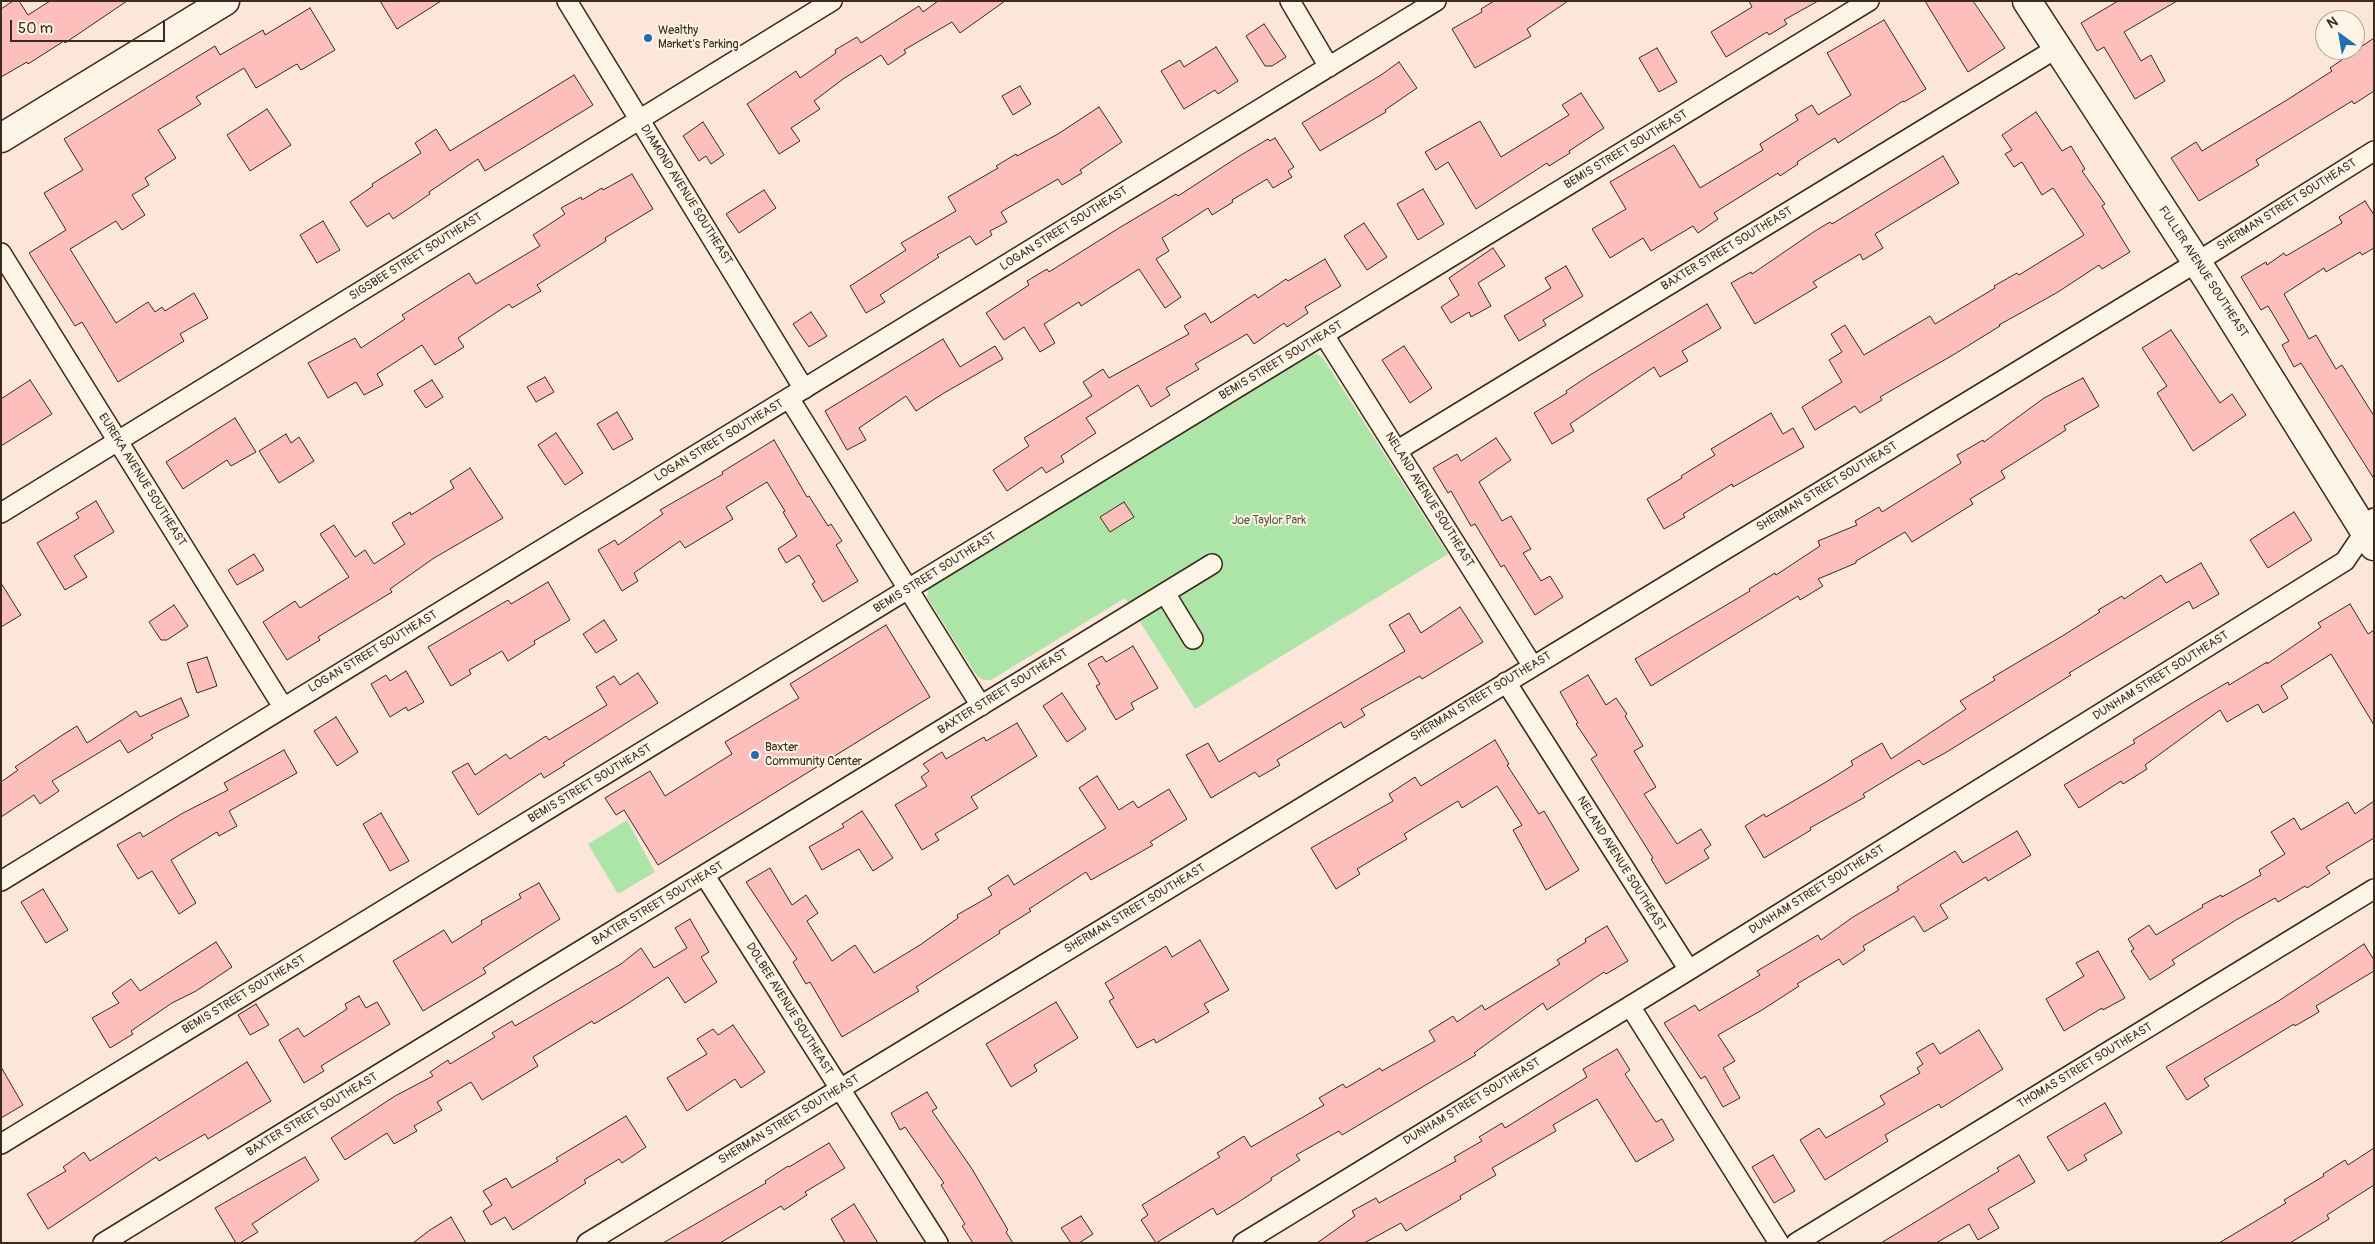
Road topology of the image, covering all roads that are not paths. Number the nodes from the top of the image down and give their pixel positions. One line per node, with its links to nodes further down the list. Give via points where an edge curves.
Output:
1 (225, 1): 11 (main road)
2 (567, 1): 10 (street, DIAMOND AVENUE SOUTHEAST)
3 (832, 1): 10 (street, SIGSBEE STREET SOUTHEAST)
4 (1290, 1): 9 (street)
5 (1436, 1): 9 (street, LOGAN STREET SOUTHEAST)
6 (1869, 1): 15 (street, BEMIS STREET SOUTHEAST)
7 (2027, 1): 8 (main road, FULLER AVENUE SOUTHEAST)
8 (2057, 48): 14 (main road, FULLER AVENUE SOUTHEAST); 18 (street, BAXTER STREET SOUTHEAST)
9 (1329, 67): 16 (street, LOGAN STREET SOUTHEAST)
10 (639, 120): 16 (street, DIAMOND AVENUE SOUTHEAST); 17 (street, SIGSBEE STREET SOUTHEAST)
11 (1, 138)
12 (2374, 151): 14 (street, SHERMAN STREET SOUTHEAST)
13 (1, 254): 17 (street, EUREKA AVENUE SOUTHEAST)
14 (2197, 262): 20 (main road, FULLER AVENUE SOUTHEAST); 25 (street, SHERMAN STREET SOUTHEAST)
15 (1324, 335): 18 (street, NELAND AVENUE SOUTHEAST); 22 (street, BEMIS STREET SOUTHEAST)
16 (797, 394): 22 (street, DIAMOND AVENUE SOUTHEAST); 28 (street, LOGAN STREET SOUTHEAST)
17 (117, 442): 19 (street, SIGSBEE STREET SOUTHEAST); 28 (street, EUREKA AVENUE SOUTHEAST)
18 (1398, 450): 25 (street, NELAND AVENUE SOUTHEAST)
19 (1, 513)
20 (2371, 532): 32 (street, DUNHAM STREET SOUTHEAST, via 2345,561)
21 (1212, 564): 23 (street, BAXTER STREET SOUTHEAST)
22 (908, 589): 27 (street, DIAMOND AVENUE SOUTHEAST); 35 (street, BEMIS STREET SOUTHEAST)
23 (1164, 593): 24 (street); 27 (street, BAXTER STREET SOUTHEAST)
24 (1193, 638)
25 (1532, 665): 26 (street, SHERMAN STREET SOUTHEAST)
26 (1506, 682): 32 (street, NELAND AVENUE SOUTHEAST); 34 (street, SHERMAN STREET SOUTHEAST)
27 (981, 706): 29 (street, BAXTER STREET SOUTHEAST)
28 (283, 707): 30 (street, LOGAN STREET SOUTHEAST)
29 (705, 876): 34 (street, DOLBEE AVENUE SOUTHEAST); 36 (street, BAXTER STREET SOUTHEAST)
30 (1, 881)
31 (2374, 889): 41 (street, THOMAS STREET SOUTHEAST)
32 (1689, 970): 33 (street, DUNHAM STREET SOUTHEAST)
33 (1630, 1006): 39 (street, DUNHAM STREET SOUTHEAST); 40 (street)
34 (840, 1089): 37 (street, SHERMAN STREET SOUTHEAST); 38 (street, DOLBEE AVENUE SOUTHEAST)
35 (1, 1144)
36 (103, 1243)
37 (587, 1243)
38 (938, 1243)
39 (1242, 1243)
40 (1779, 1243)
41 (1796, 1243)

